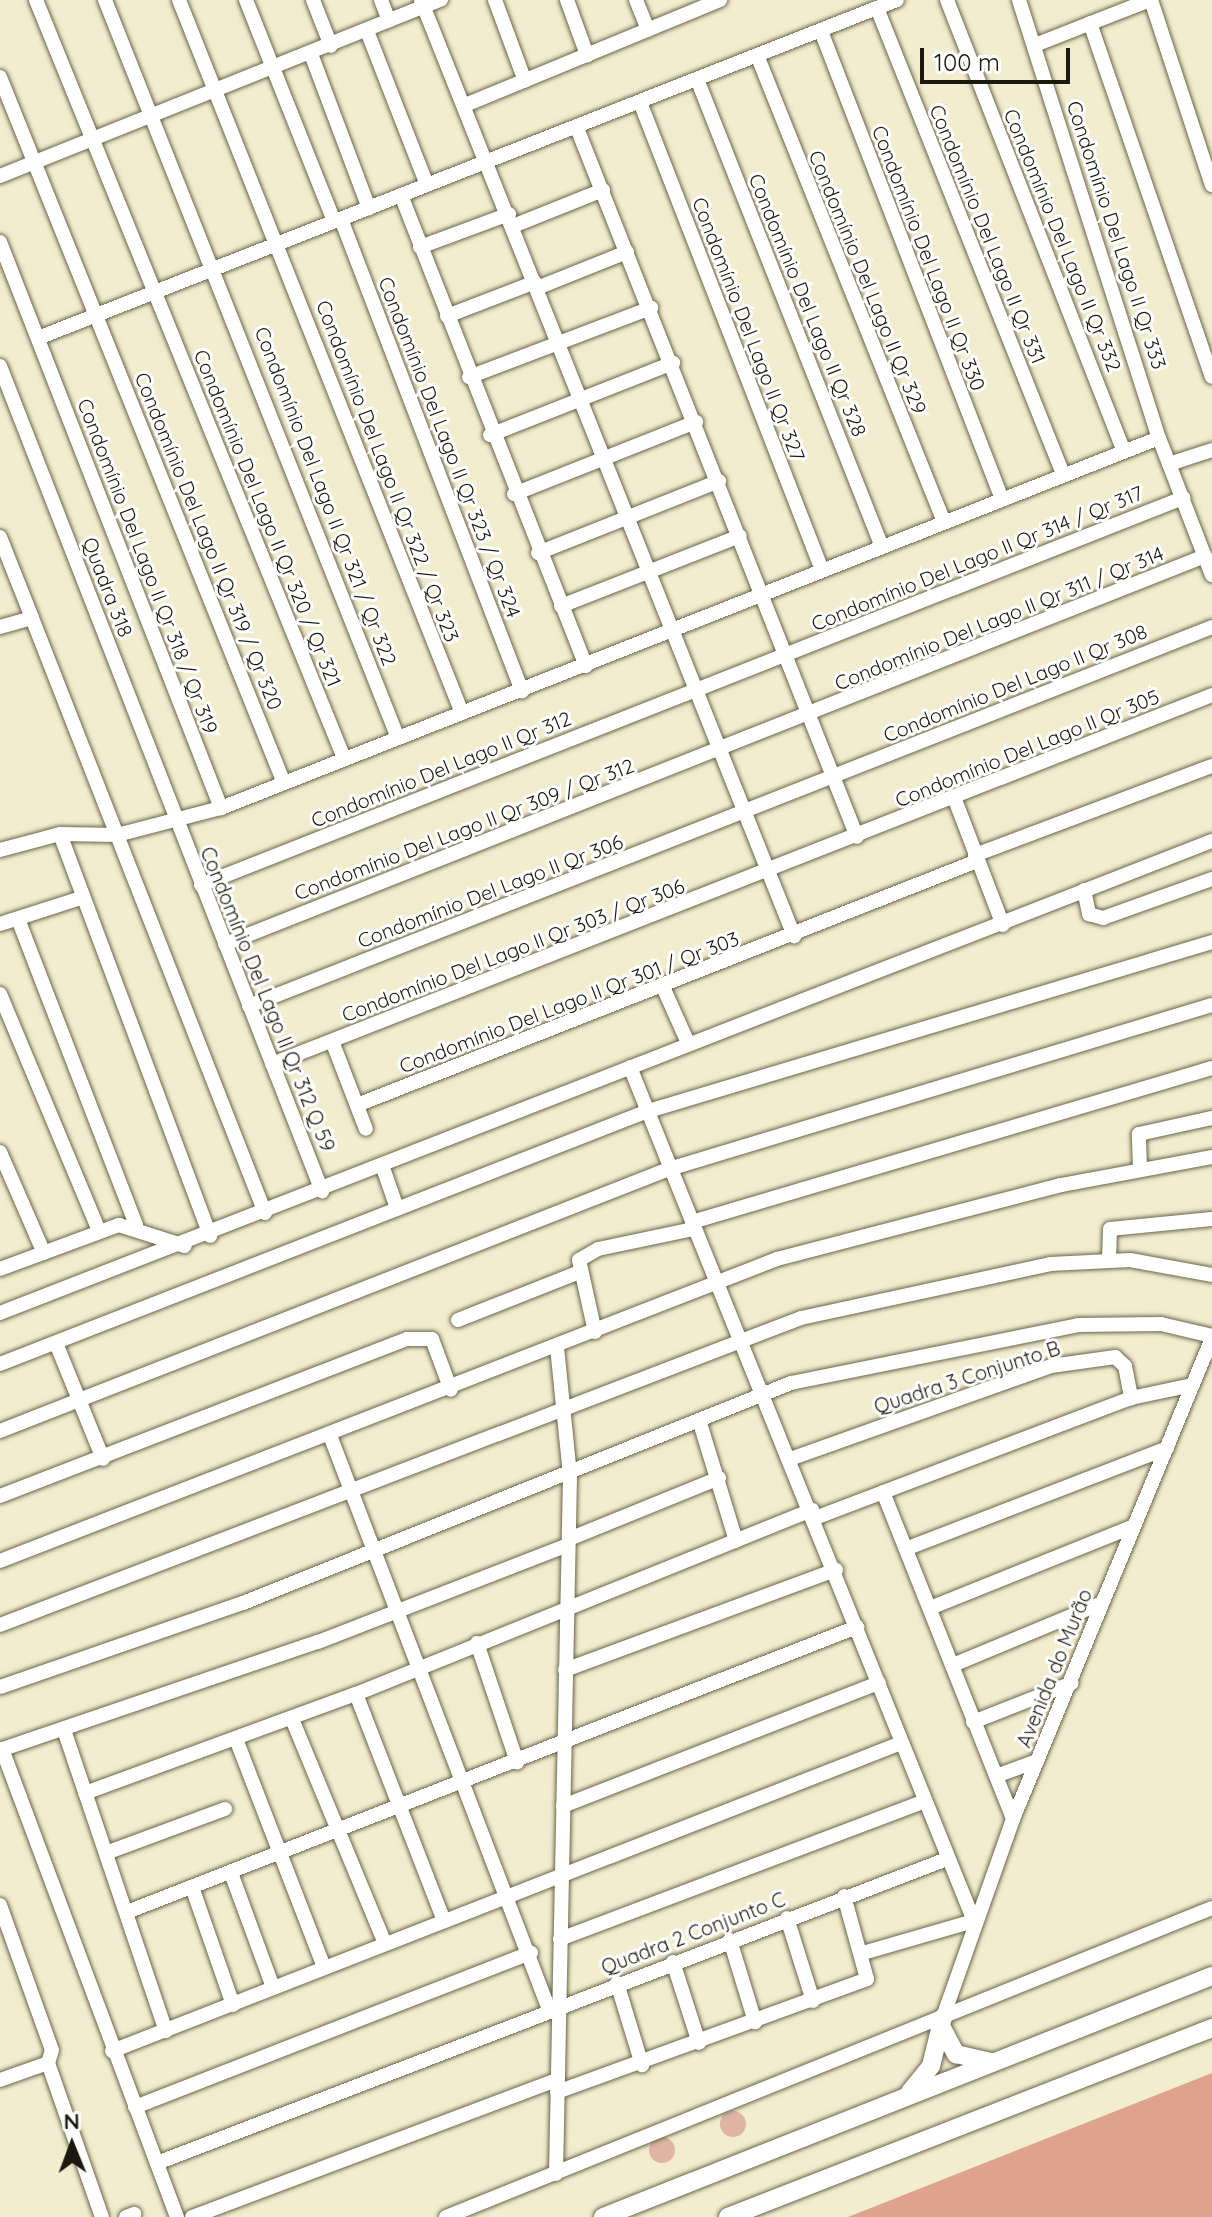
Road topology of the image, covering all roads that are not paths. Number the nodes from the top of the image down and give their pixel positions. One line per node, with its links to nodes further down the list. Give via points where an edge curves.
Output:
1 (36, 0): 37 (street, Condomínio Del Lago II Qr 320 / Qr 321)
2 (105, 0): 35 (street, Condomínio Del Lago II Qr 321 / Qr 322)
3 (179, 0): 32 (street, Condomínio Del Lago II Qr 322 / Qr 323)
4 (246, 0): 28 (street, Condomínio Del Lago II Qr 323 / Qr 324)
5 (313, 0): 24 (street)
6 (381, 0): 18 (street)
7 (441, 0): 16 (street)
8 (495, 0): 31 (street)
9 (567, 0): 26 (street)
10 (636, 0): 20 (street)
11 (897, 0): 17 (street)
12 (947, 0): 69 (street, Condomínio Del Lago II Qr 332)
13 (1019, 0): 23 (street, Condomínio Del Lago II Qr 333)
14 (1150, 0): 19 (street); 42 (street)
15 (713, 1): 20 (street)
16 (423, 4): 18 (street); 34 (street)
17 (877, 8): 22 (street); 72 (street, Condomínio Del Lago II Qr 331)
18 (389, 21): 21 (street)
19 (1090, 23): 23 (street); 63 (street)
20 (648, 30): 26 (street)
21 (367, 31): 24 (street); 41 (street)
22 (821, 31): 27 (street); 76 (street, Condomínio Del Lago II Qr 330)
23 (1035, 45): 67 (street, Condomínio Del Lago II Qr 333)
24 (331, 46): 25 (street)
25 (311, 54): 28 (street); 45 (street)
26 (587, 55): 31 (street)
27 (757, 55): 30 (street); 78 (street, Condomínio Del Lago II Qr 329)
28 (271, 68): 32 (street); 46 (street, Condomínio Del Lago II Qr 323 / Qr 324)
29 (0, 77): 38 (street, Condomínio Del Lago II Qr 319 / Qr 320)
30 (697, 79): 33 (street); 81 (street, Condomínio Del Lago II Qr 328)
31 (525, 81): 34 (street)
32 (212, 88): 35 (street); 49 (street, Condomínio Del Lago II Qr 322 / Qr 323)
33 (640, 102): 36 (street); 84 (street, Condomínio Del Lago II Qr 327)
34 (465, 105): 39 (street)
35 (154, 113): 37 (street); 52 (street, Condomínio Del Lago II Qr 321 / Qr 322)
36 (577, 128): 39 (street); 43 (street)
37 (93, 138): 38 (street); 54 (street, Condomínio Del Lago II Qr 320 / Qr 321)
38 (34, 163): 40 (street); 56 (street, Condomínio Del Lago II Qr 319 / Qr 320)
39 (487, 164): 41 (street); 47 (street)
40 (0, 176)
41 (427, 185): 44 (street)
42 (1212, 185)
43 (603, 190): 47 (street); 51 (street)
44 (401, 195): 45 (street); 50 (street)
45 (369, 208): 46 (street)
46 (337, 220): 49 (street); 96 (street, Condomínio Del Lago II Qr 323 / Qr 324)
47 (511, 220): 50 (street); 53 (street)
48 (0, 242): 58 (street, Condomínio Del Lago II Qr 318 / Qr 319)
49 (277, 244): 52 (street); 98 (street, Condomínio Del Lago II Qr 322 / Qr 323)
50 (420, 247): 57 (street)
51 (627, 252): 53 (street); 55 (street)
52 (216, 268): 54 (street); 100 (street, Condomínio Del Lago II Qr 321 / Qr 322)
53 (536, 285): 57 (street); 59 (street)
54 (156, 292): 56 (street); 102 (street, Condomínio Del Lago II Qr 320 / Qr 321)
55 (651, 308): 59 (street); 60 (street)
56 (95, 314): 58 (street); 105 (street, Condomínio Del Lago II Qr 319 / Qr 320)
57 (447, 316): 62 (street)
58 (38, 338): 107 (street, Condomínio Del Lago II Qr 318 / Qr 319)
59 (558, 343): 62 (street); 64 (street)
60 (673, 363): 64 (street); 65 (street)
61 (0, 366): 109 (street, Quadra 318)
62 (469, 377): 66 (street)
63 (1212, 377)
64 (582, 400): 66 (street); 70 (street)
65 (696, 422): 70 (street); 73 (street)
66 (490, 435): 74 (street)
67 (1159, 438): 69 (street); 71 (street, Condomínio Del Lago II Qr 333)
68 (1212, 450): 71 (street)
69 (1124, 451): 72 (street)
70 (604, 457): 74 (street); 77 (street)
71 (1169, 464): 75 (street, Condomínio Del Lago II Qr 333)
72 (1063, 474): 76 (street)
73 (719, 481): 77 (street); 79 (street)
74 (514, 494): 82 (street)
75 (1183, 498): 83 (street, Condomínio Del Lago II Qr 333); 93 (street, Condomínio Del Lago II Qr 314 / Qr 317)
76 (1002, 499): 78 (street)
77 (627, 517): 82 (street); 85 (street)
78 (944, 522): 81 (street)
79 (740, 536): 85 (street); 87 (street)
80 (0, 537): 89 (street)
81 (882, 547): 84 (street)
82 (538, 553): 88 (street)
83 (1205, 556): 86 (street, Condomínio Del Lago II Qr 333); 99 (street, Condomínio Del Lago II Qr 311 / Qr 314)
84 (822, 570): 87 (street)
85 (649, 574): 88 (street); 92 (street)
86 (1212, 575)
87 (763, 593): 92 (street); 93 (street)
88 (561, 606): 94 (street)
89 (32, 618): 90 (street); 111 (street)
90 (0, 627)
91 (1212, 627): 104 (street, Condomínio Del Lago II Qr 308)
92 (672, 630): 94 (street); 95 (street)
93 (786, 655): 95 (street, Condomínio Del Lago II Qr 314 / Qr 317); 99 (street)
94 (586, 666): 96 (street)
95 (694, 690): 101 (street); 118 (street, Condomínio Del Lago II Qr 312)
96 (522, 691): 98 (street)
97 (1212, 695): 106 (street, Condomínio Del Lago II Qr 305)
98 (462, 713): 100 (street)
99 (808, 717): 101 (street, Condomínio Del Lago II Qr 311 / Qr 314); 104 (street)
100 (398, 738): 102 (street)
101 (718, 751): 108 (street); 126 (street, Condomínio Del Lago II Qr 309 / Qr 312)
102 (344, 758): 105 (street)
103 (1212, 766): 115 (street, Condomínio Del Lago II Qr 301 / Qr 303)
104 (834, 777): 108 (street, Condomínio Del Lago II Qr 308); 112 (street)
105 (284, 783): 107 (street)
106 (954, 797): 112 (street, Condomínio Del Lago II Qr 305); 115 (street)
107 (221, 808): 109 (street)
108 (745, 813): 116 (street); 130 (street, Condomínio Del Lago II Qr 306)
109 (178, 823): 111 (street); 118 (street, Condomínio Del Lago II Qr 312 Q 59)
110 (60, 834): 111 (street); 114 (street); 120 (street)
111 (117, 835): 147 (street)
112 (857, 837): 116 (street, Condomínio Del Lago II Qr 305)
113 (1212, 841): 119 (street)
114 (0, 850)
115 (976, 858): 123 (street); 124 (street, Condomínio Del Lago II Qr 301 / Qr 303)
116 (769, 873): 124 (street); 131 (street, Condomínio Del Lago II Qr 303 / Qr 306)
117 (1212, 879): 119 (street, via 1103,918 1089,914)
118 (201, 885): 126 (street, Condomínio Del Lago II Qr 312 Q 59)
119 (1084, 890): 123 (street)
120 (78, 899): 121 (street); 152 (street)
121 (18, 919): 122 (street); 150 (street)
122 (0, 924)
123 (1003, 925): 132 (street)
124 (794, 936): 127 (street, Condomínio Del Lago II Qr 301 / Qr 303)
125 (1212, 942): 137 (street)
126 (225, 944): 130 (street, Condomínio Del Lago II Qr 312 Q 59)
127 (663, 987): 132 (street); 136 (street, Condomínio Del Lago II Qr 301 / Qr 303)
128 (0, 994): 151 (street)
129 (1212, 1005): 144 (street)
130 (249, 1006): 133 (street, Condomínio Del Lago II Qr 312 Q 59)
131 (332, 1041): 133 (street, Condomínio Del Lago II Qr 303 / Qr 306); 136 (street)
132 (688, 1043): 134 (street)
133 (272, 1064): 145 (street, Condomínio Del Lago II Qr 312 Q 59)
134 (630, 1067): 137 (street); 142 (street)
135 (1212, 1068): 149 (street)
136 (357, 1105): 139 (street)
137 (645, 1112): 144 (street); 146 (street)
138 (1212, 1118): 143 (street, via 1139,1134)
139 (366, 1129)
140 (0, 1152): 154 (street)
141 (1212, 1157): 143 (street)
142 (383, 1168): 145 (street); 146 (street)
143 (1140, 1168): 160 (street, via 872,1233)
144 (669, 1169): 149 (street); 173 (street)
145 (322, 1191): 147 (street)
146 (397, 1208): 166 (street)
147 (265, 1213): 152 (street)
148 (1212, 1219): 155 (street, via 1110,1229)
149 (693, 1226): 158 (street, via 585,1253); 160 (street)
150 (143, 1228): 151 (street); 153 (street); 156 (street)
151 (99, 1231): 154 (street)
152 (210, 1236): 153 (street)
153 (185, 1246): 156 (street)
154 (44, 1253): 157 (street)
155 (1109, 1259): 159 (street); 164 (street, via 1012,1271)
156 (144, 1261): 161 (street)
157 (0, 1269)
158 (579, 1272): 162 (street); 163 (street)
159 (1212, 1275)
160 (716, 1282): 163 (street); 164 (street)
161 (0, 1313)
162 (458, 1320)
163 (595, 1332): 167 (street)
164 (739, 1336): 171 (street); 174 (street)
165 (1212, 1337): 169 (street, Avenida do Murão); 171 (street, via 1130,1322 1023,1332 806,1379)
166 (56, 1343): 168 (street); 173 (street)
167 (557, 1347): 170 (street); 174 (street)
168 (0, 1364)
169 (1192, 1385): 172 (street); 178 (street, Avenida do Murão)
170 (451, 1390): 177 (street); 179 (street, via 432,1339 418,1337)
171 (762, 1395): 175 (street); 180 (street)
172 (1131, 1398): 180 (street, Quadra 3 Conjunto B, via 1125,1366 1115,1357 1051,1366); 183 (street)
173 (79, 1400): 176 (street); 179 (street)
174 (564, 1411): 181 (street); 184 (street)
175 (700, 1423): 181 (street); 182 (street)
176 (0, 1431)
177 (331, 1438): 184 (street); 192 (street)
178 (1167, 1448): 187 (street, Avenida do Murão); 190 (street)
179 (103, 1459): 185 (street)
180 (790, 1459): 186 (street)
181 (570, 1475): 189 (street); 191 (street)
182 (719, 1478): 188 (street); 189 (street)
183 (883, 1492): 186 (street); 190 (street)
184 (351, 1493): 191 (street); 198 (street)
185 (0, 1496)
186 (813, 1514): 188 (street); 193 (street)
187 (1134, 1526): 194 (street, Avenida do Murão); 195 (street)
188 (736, 1541): 196 (street)
189 (568, 1542): 196 (street); 197 (street)
190 (908, 1548): 195 (street)
191 (374, 1552): 197 (street); 206 (street)
192 (0, 1561)
193 (836, 1570): 199 (street); 203 (street)
194 (1102, 1603): 201 (street); 205 (street, Avenida do Murão)
195 (930, 1608): 201 (street)
196 (566, 1610): 200 (street); 203 (street)
197 (398, 1611): 202 (street); 210 (street)
198 (0, 1625)
199 (857, 1627): 204 (street); 213 (street)
200 (477, 1643): 202 (street); 216 (street)
201 (953, 1665): 209 (street)
202 (420, 1667): 207 (street); 218 (street)
203 (565, 1670): 213 (street)
204 (879, 1683): 212 (street); 222 (street)
205 (1072, 1683): 209 (street); 215 (street, Avenida do Murão)
206 (0, 1687)
207 (356, 1694): 208 (street); 221 (street)
208 (292, 1719): 211 (street); 225 (street)
209 (973, 1722): 217 (street)
210 (64, 1730): 214 (street); 219 (street)
211 (236, 1739): 219 (street); 226 (street)
212 (901, 1743): 220 (street); 230 (street)
213 (562, 1745): 216 (street); 222 (street)
214 (1, 1750): 258 (street)
215 (1037, 1761): 217 (street); 224 (street, Avenida do Murão)
216 (517, 1762): 218 (street)
217 (996, 1776): 224 (street)
218 (463, 1781): 221 (street); 232 (street)
219 (85, 1793): 227 (street)
220 (923, 1802): 228 (street); 240 (street)
221 (402, 1806): 225 (street); 238 (street)
222 (563, 1806): 230 (street)
223 (225, 1809): 227 (street)
224 (1013, 1819): 239 (street, Avenida do Murão)
225 (341, 1830): 226 (street); 242 (street)
226 (281, 1852): 229 (street); 246 (street)
227 (106, 1853): 236 (street)
228 (947, 1859): 233 (street, Quadra 2 Conjunto C); 239 (street)
229 (231, 1873): 231 (street); 249 (street)
230 (561, 1875): 232 (street); 240 (street)
231 (192, 1887): 236 (street); 251 (street)
232 (506, 1896): 238 (street); 243 (street)
233 (844, 1896): 237 (street, Quadra 2 Conjunto C); 244 (street)
234 (0, 1905): 260 (street, via 52,2050)
235 (1212, 1908): 254 (street)
236 (127, 1912): 256 (street)
237 (787, 1918): 241 (street, Quadra 2 Conjunto C); 250 (street)
238 (444, 1921): 242 (street)
239 (974, 1921): 244 (street); 254 (street, Avenida do Murão)
240 (560, 1939): 252 (street)
241 (730, 1940): 245 (street, Quadra 2 Conjunto C); 253 (street)
242 (385, 1944): 246 (street)
243 (531, 1953): 252 (street); 265 (street)
244 (866, 1960): 250 (street, via 859,1983)
245 (673, 1962): 248 (street, Quadra 2 Conjunto C); 257 (street)
246 (324, 1967): 249 (street)
247 (1212, 1976): 259 (main road)
248 (617, 1983): 252 (street, Quadra 2 Conjunto C); 261 (street)
249 (273, 1987): 251 (street)
250 (813, 2001): 253 (street)
251 (233, 2005): 256 (street)
252 (554, 2010): 263 (street); 266 (street, Quadra 2 Conjunto C)
253 (755, 2022): 257 (street)
254 (943, 2022): 259 (main road, via 956,2054); 264 (main road, via 928,2071); 267 (street)
255 (1212, 2028): 273 (main road)
256 (166, 2031): 258 (street)
257 (699, 2043): 261 (street)
258 (112, 2051): 265 (street)
259 (995, 2062): 264 (main road)
260 (48, 2063): 262 (street); 268 (street)
261 (642, 2065): 263 (street)
262 (0, 2080)
263 (557, 2086): 267 (street); 270 (street)
264 (904, 2096): 272 (main road)
265 (135, 2107): 266 (street)
266 (157, 2163): 269 (street)
267 (556, 2174): 271 (street)
268 (102, 2217)
269 (177, 2217)
270 (192, 2217)
271 (446, 2217)
272 (603, 2217)
273 (728, 2217)

